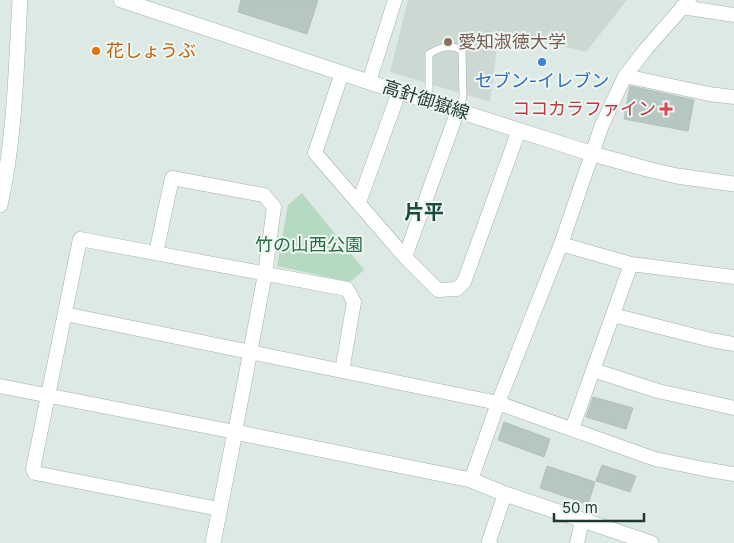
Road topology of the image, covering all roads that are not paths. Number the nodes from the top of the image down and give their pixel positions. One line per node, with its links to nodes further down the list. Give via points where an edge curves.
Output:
1 (20, 0): 17 (street, via 12,129)
2 (121, 0): 6 (street, 高針御嶽線)
3 (395, 0): 8 (street)
4 (685, 3): 5 (street); 7 (street)
5 (734, 15)
6 (342, 73): 8 (street, 高針御嶽線); 16 (street, via 315,153)
7 (626, 76): 10 (street); 14 (street, via 602,125)
8 (369, 82): 9 (street, 高針御嶽線)
9 (399, 92): 11 (street, 高針御嶽線); 16 (street)
10 (734, 97)
11 (428, 101): 12 (street, 高針御嶽線); 12 (lane, via 429,54 440,47 456,47 462,50 463,97)
12 (458, 110): 13 (street, 高針御嶽線); 20 (street)
13 (519, 130): 14 (street, 高針御嶽線); 20 (street, via 464,282 457,289 438,290)
14 (593, 154): 15 (street, 高針御嶽線, via 676,176); 18 (street)
15 (734, 184)
16 (359, 202): 20 (street)
17 (0, 205)
18 (561, 244): 21 (street); 32 (street)
19 (156, 253): 22 (street); 22 (street, via 172,178 264,196 274,207); 24 (street, via 80,238)
20 (406, 256)
21 (631, 264): 23 (street); 25 (street)
22 (265, 274): 27 (street); 28 (street, via 347,289 354,302)
23 (734, 277)
24 (65, 314): 27 (street); 31 (street)
25 (613, 315): 26 (street); 29 (street)
26 (734, 344)
27 (250, 352): 28 (street); 35 (street)
28 (342, 370): 32 (street)
29 (593, 370): 33 (street, via 658,391); 34 (street)
30 (0, 386): 31 (street)
31 (48, 396): 35 (street); 39 (street, via 33,469 35,473)
32 (498, 403): 34 (street); 37 (street)
33 (734, 408)
34 (572, 429): 36 (street, via 655,458)
35 (235, 432): 37 (street); 39 (street)
36 (734, 474)
37 (471, 480): 38 (street)
38 (505, 494): 40 (street); 41 (street)
39 (219, 509): 42 (street)
40 (582, 521): 43 (street); 44 (street)
41 (489, 542)
42 (212, 543)
43 (577, 543)
44 (651, 543)

